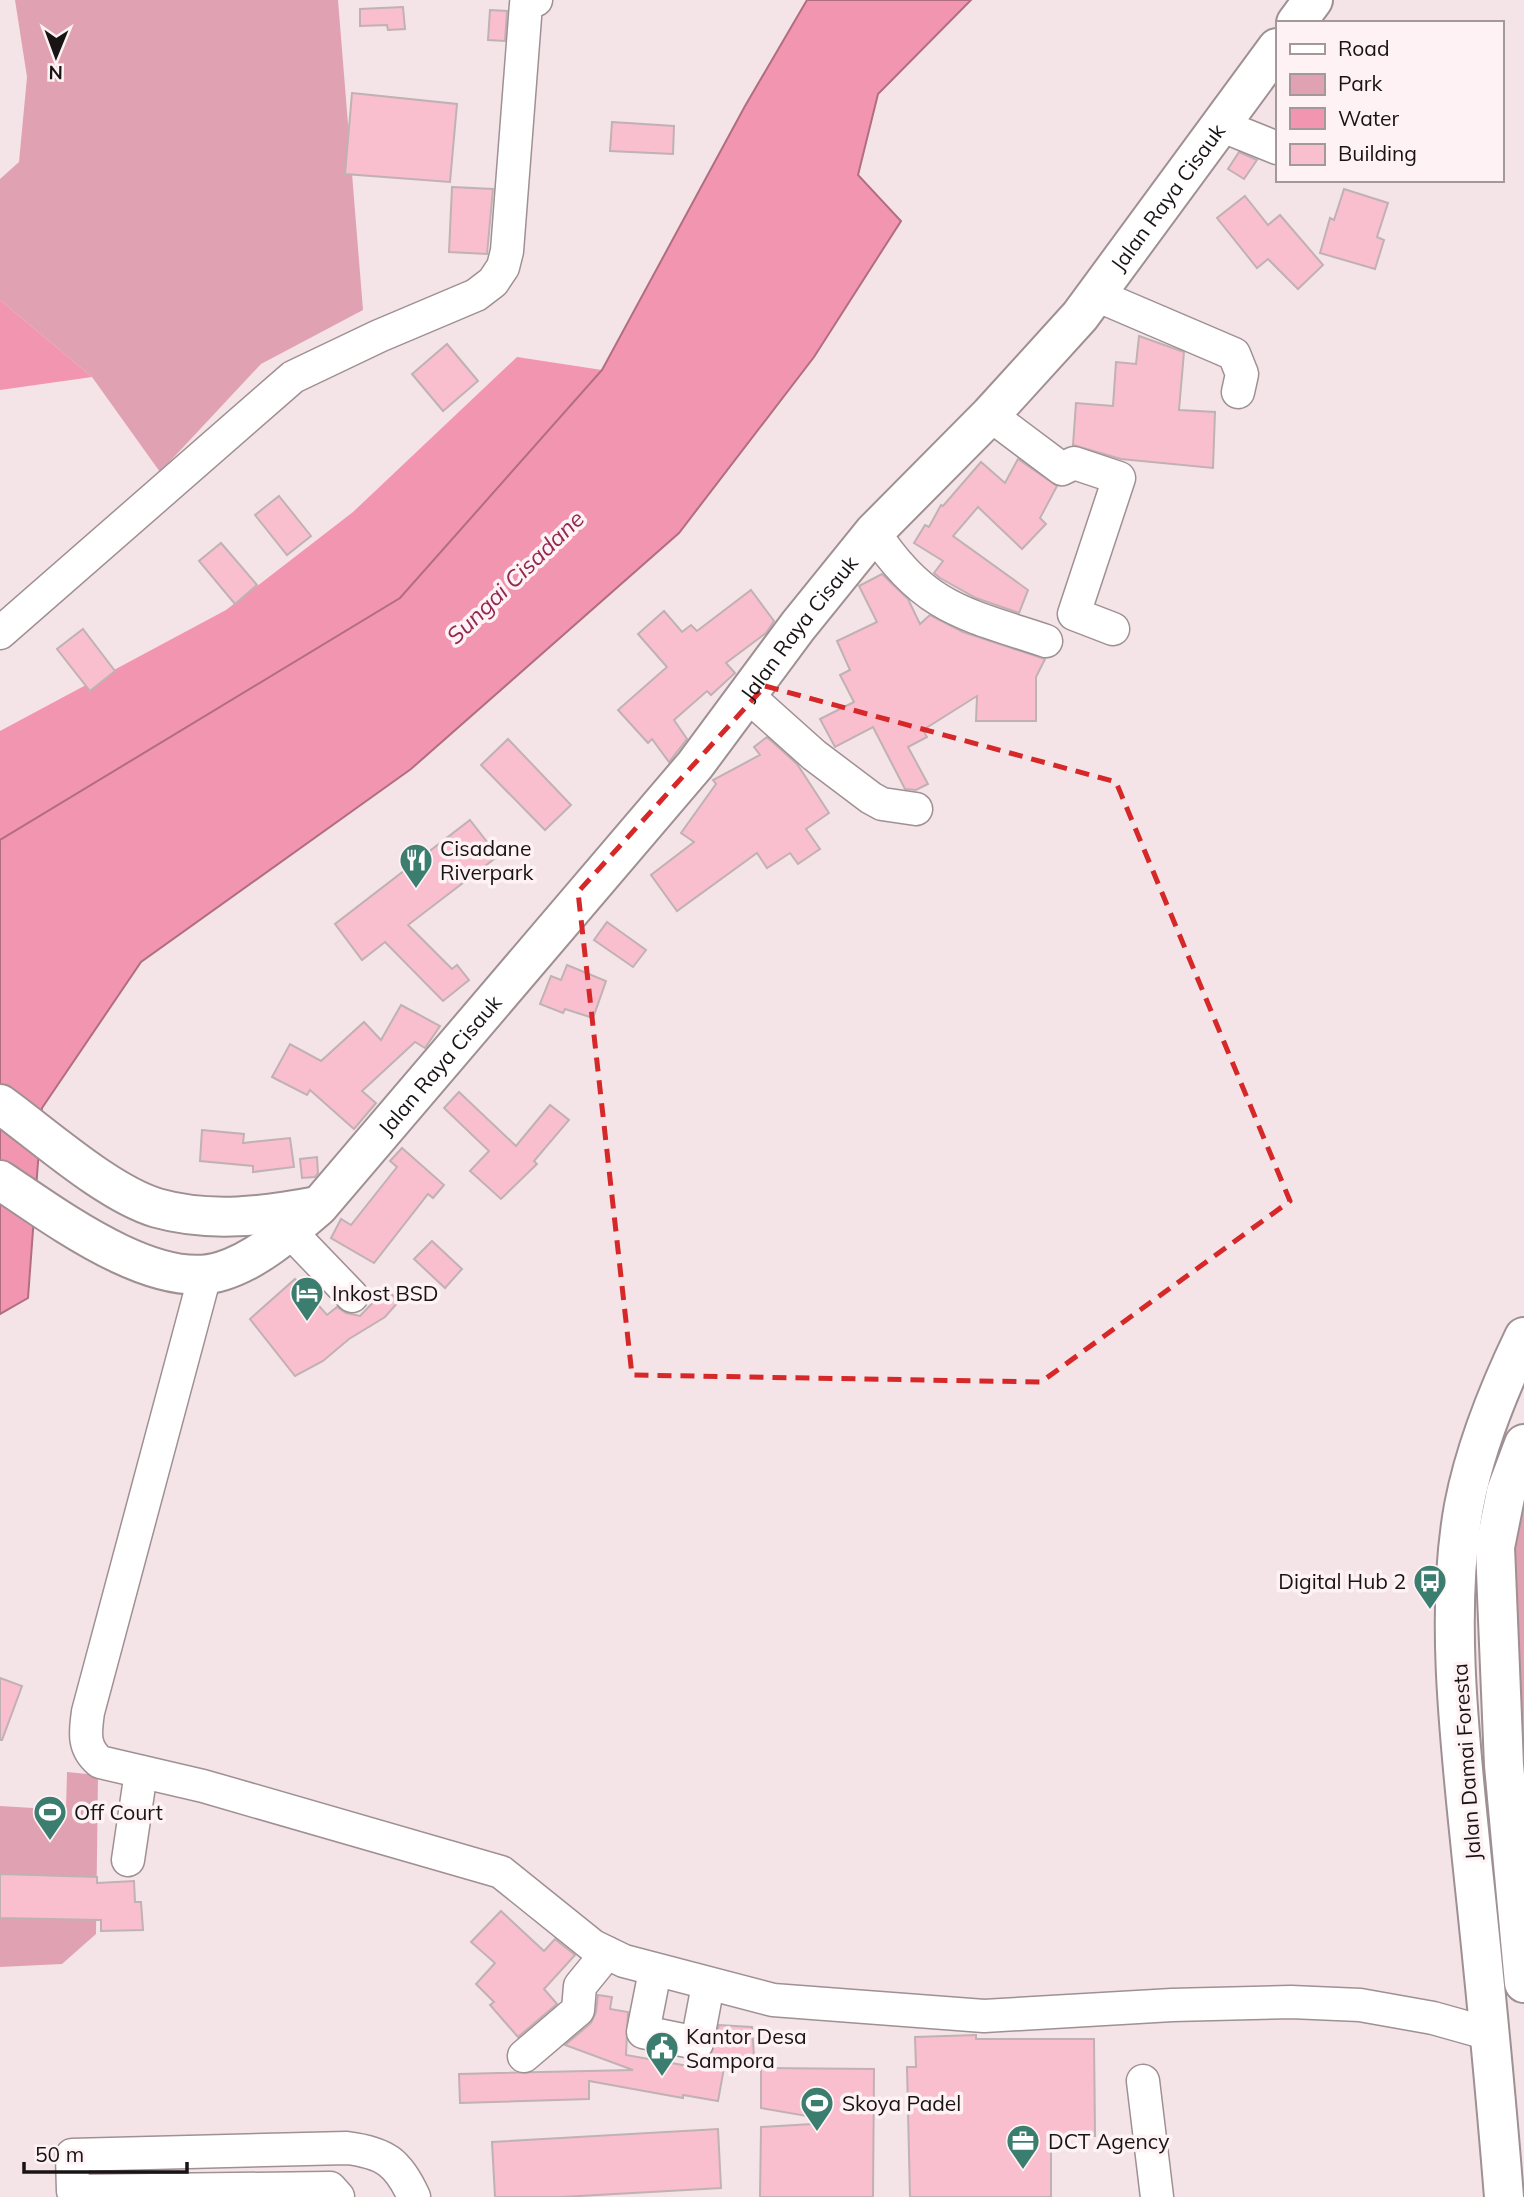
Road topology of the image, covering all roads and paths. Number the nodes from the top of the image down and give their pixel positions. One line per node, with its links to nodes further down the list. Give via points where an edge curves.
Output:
1 (1313, 0): 3 (main road)
2 (523, 1): 12 (street, via 507,251 493,282 476,295 293,377)
3 (1297, 21)
4 (1276, 49): 5 (main road, Jalan Raya Cisauk)
5 (1220, 125): 6 (street); 7 (main road, Jalan Raya Cisauk)
6 (1276, 148)
7 (1097, 295): 8 (street, via 1234,354 1242,373); 9 (main road, Jalan Raya Cisauk)
8 (1238, 392)
9 (990, 415): 10 (main road, Jalan Raya Cisauk); 11 (street, via 1062,468 1074,463 1119,478 1074,614)
10 (874, 532): 13 (street, via 919,589 940,602); 14 (main road, Jalan Raya Cisauk)
11 (1113, 629)
12 (0, 633)
13 (1046, 641)
14 (748, 696): 15 (street, via 871,798); 18 (main road, Jalan Raya Cisauk, via 695,765 319,1206)
15 (916, 808)
16 (0, 1104): 18 (main road, Jalan Raya Cisauk, via 128,1195 156,1207 197,1217)
17 (0, 1180): 19 (main road, Jalan Raya Cisauk, via 141,1266)
18 (282, 1223): 19 (main road, Jalan Raya Cisauk, via 238,1264); 20 (street)
19 (205, 1275): 25 (street, via 84,1735 90,1753 100,1762)
20 (352, 1296)
21 (1524, 1337): 24 (main road, Jalan Damai Foresta, via 1487,1424 1459,1538 1455,1594)
22 (1524, 1444): 23 (main road, Jalan Damai Foresta, via 1506,1492 1495,1547)
23 (1504, 1765): 24 (main road); 26 (main road, Jalan Damai Foresta)
24 (1463, 1766): 32 (main road, Jalan Damai Foresta)
25 (141, 1772): 27 (street); 28 (street, via 501,1872 563,1924)
26 (1516, 1815): 30 (main road, Jalan Damai Foresta)
27 (128, 1860)
28 (607, 1953): 29 (street); 33 (street, via 580,1986 578,2010)
29 (655, 1971): 31 (street); 31 (street, via 643,2032 696,2043)
30 (1524, 1983)
31 (708, 1985): 32 (street, via 774,2000 984,2016 1185,2004 1291,2001 1360,2005)
32 (1490, 2034): 39 (main road, Jalan Damai Foresta)
33 (524, 2056)
34 (1143, 2081): 38 (street)
35 (239, 2193): 36 (street, via 330,2188); 37 (street, via 73,2191 72,2155 347,2148 386,2158 403,2172)
36 (338, 2197)
37 (414, 2197)
38 (1157, 2197)
39 (1504, 2197)

